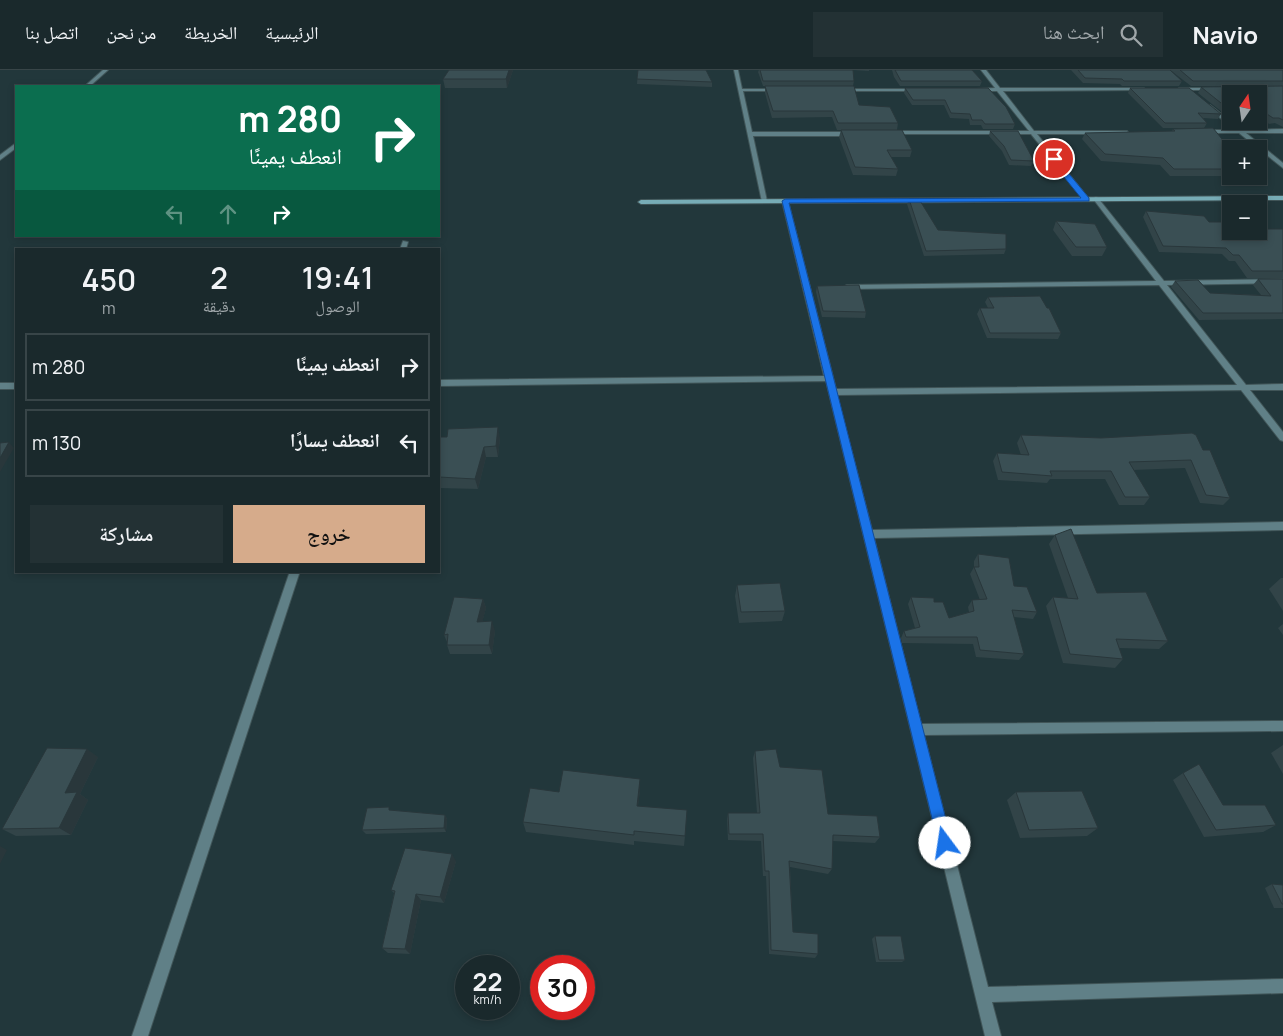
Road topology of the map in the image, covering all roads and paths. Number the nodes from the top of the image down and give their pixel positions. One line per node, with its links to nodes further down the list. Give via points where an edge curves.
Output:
1 (106, 70): 5 (street)
2 (736, 70): 10 (street)
3 (983, 70): 15 (street)
4 (1176, 80): 8 (street)
5 (88, 85)
6 (1148, 89): 15 (street)
7 (1168, 89): 8 (street)
8 (1188, 89): 9 (street); 16 (street)
9 (1217, 89)
10 (740, 90): 11 (street); 24 (street)
11 (780, 90)
12 (830, 90): 13 (street)
13 (919, 90)
14 (969, 90): 15 (street)
15 (998, 90): 23 (street)
16 (1196, 95)
17 (1203, 101): 21 (street)
18 (1283, 131): 21 (street)
19 (1132, 132): 23 (street)
20 (1202, 132): 21 (street)
21 (1242, 132): 28 (street)
22 (886, 133): 23 (street)
23 (1032, 133): 31 (street)
24 (749, 134): 25 (street); 32 (street)
25 (857, 134)
26 (15, 146): 27 (street)
27 (0, 158)
28 (1283, 166)
29 (1283, 198): 30 (street)
30 (1096, 199): 31 (street); 36 (street)
31 (1087, 200): 33 (street)
32 (764, 201): 33 (street); 34 (street)
33 (785, 201): 38 (street, via 811,287)
34 (641, 202)
35 (1283, 281): 36 (street)
36 (1162, 282): 37 (street); 42 (street)
37 (836, 287)
38 (829, 378): 39 (street); 44 (street)
39 (440, 383)
40 (0, 386): 41 (street)
41 (15, 386)
42 (1244, 387): 43 (street); 44 (street); 45 (street)
43 (1283, 387)
44 (833, 392): 47 (street)
45 (1283, 438)
46 (1283, 526): 47 (street)
47 (868, 534): 50 (street)
48 (294, 573): 53 (street)
49 (1283, 726): 50 (street)
50 (917, 730): 52 (street)
51 (1283, 986): 52 (street)
52 (982, 995): 54 (street)
53 (140, 1036)
54 (993, 1036)

